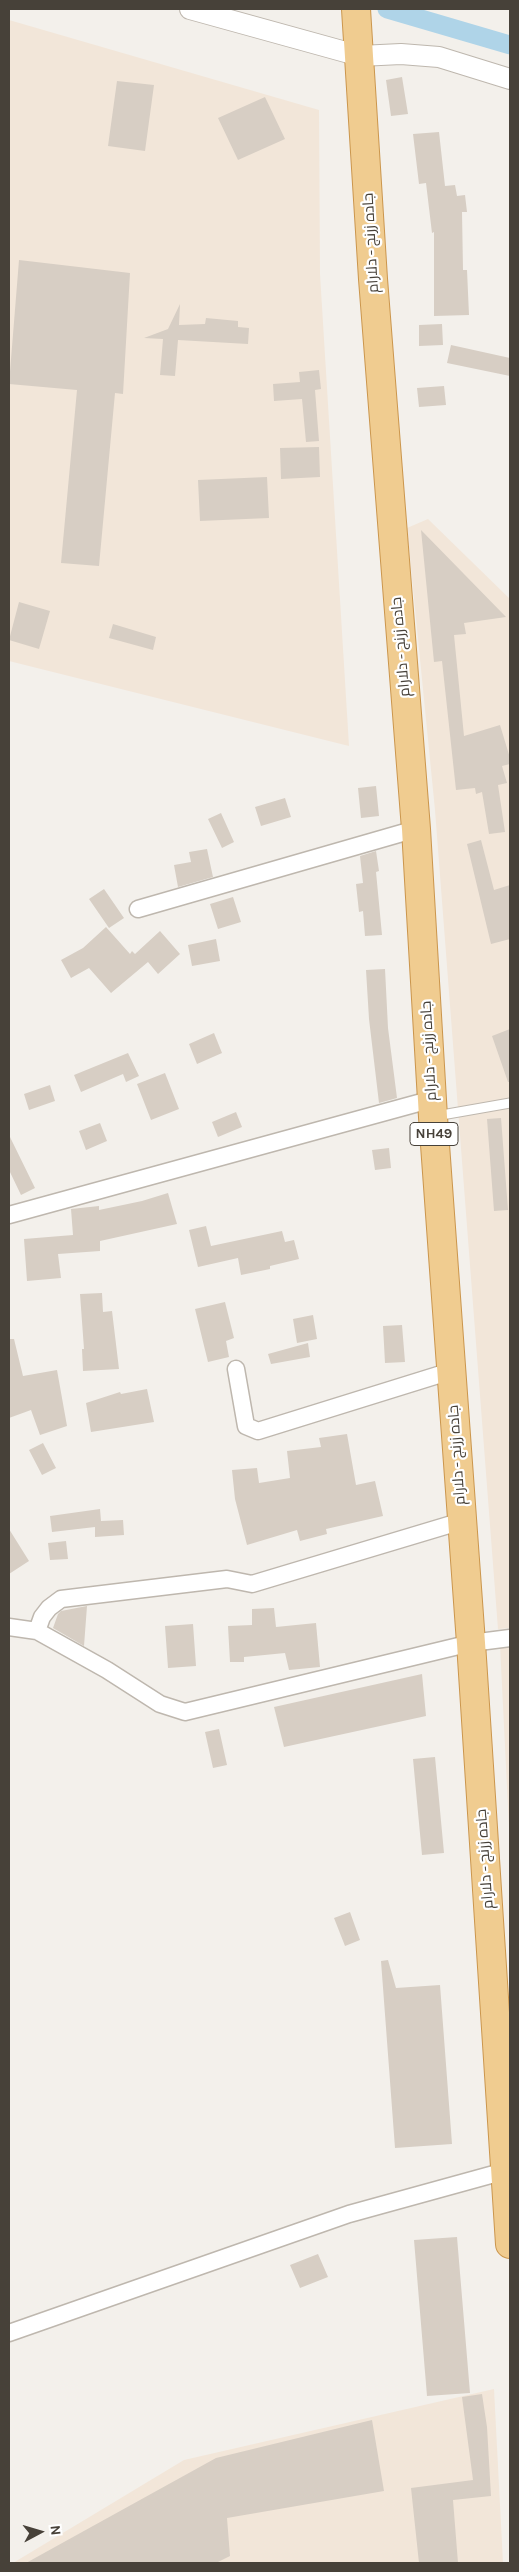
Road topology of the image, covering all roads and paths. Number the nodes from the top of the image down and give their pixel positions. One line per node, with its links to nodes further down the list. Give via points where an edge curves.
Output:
1 (190, 9): 3 (street)
2 (357, 17): 3 (highway, جاده زرنج - دلارام / NH49)
3 (360, 56): 4 (street, via 439,56); 5 (highway, جاده زرنج - دلارام / NH49, via 372,279)
4 (510, 79)
5 (416, 829): 6 (street); 8 (highway, جاده زرنج - دلارام / NH49)
6 (138, 909)
7 (510, 1103): 8 (lane)
8 (433, 1108): 9 (street); 11 (highway, جاده زرنج - دلارام / NH49)
9 (9, 1215)
10 (236, 1369): 11 (street, via 246,1426 258,1431)
11 (451, 1371): 12 (highway, جاده زرنج - دلارام / NH49)
12 (462, 1521): 14 (street, via 252,1584 227,1579 61,1599 42,1617); 16 (highway, جاده زرنج - دلارام / NH49)
13 (9, 1627): 14 (street)
14 (37, 1631): 16 (street, via 160,1704 185,1712)
15 (510, 1638): 16 (street)
16 (471, 1643): 17 (highway, جاده زرنج - دلارام / NH49)
17 (504, 2064): 18 (highway, جاده زرنج - دلارام / NH49)
18 (504, 2171): 19 (highway, جاده زرنج - دلارام / NH49); 20 (street, via 348,2214)
19 (510, 2244)
20 (9, 2333)

